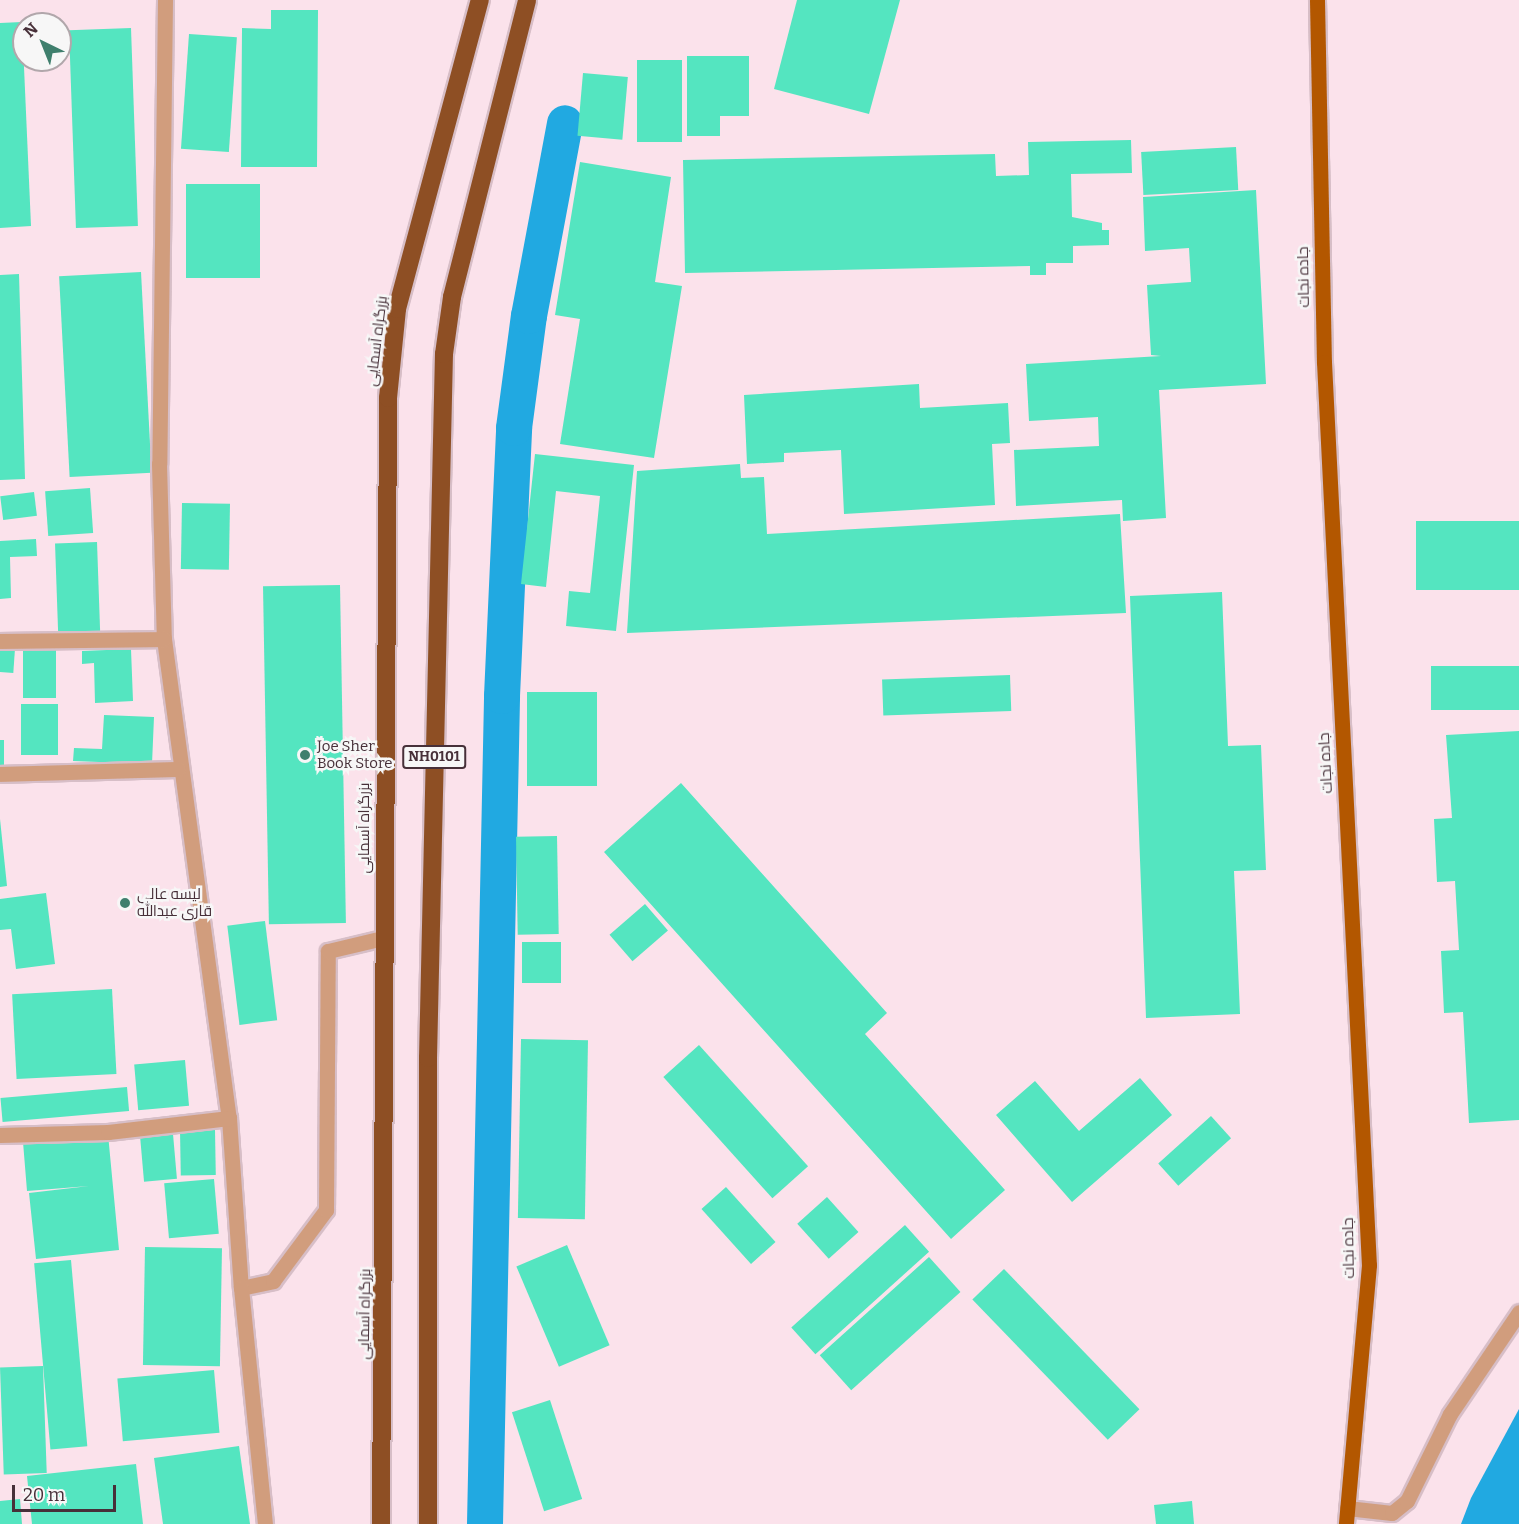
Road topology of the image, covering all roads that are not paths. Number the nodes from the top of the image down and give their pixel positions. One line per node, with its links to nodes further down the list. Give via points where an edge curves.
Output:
1 (165, 0): 5 (street, via 159,464)
2 (480, 0): 9 (highway, بزرگراه آسمایی / NH0101, via 396,320 384,488)
3 (527, 0): 17 (highway, NH0101, via 452,297 444,354 428,1046)
4 (1317, 0): 14 (main road, جاده نجات, via 1324,362 1369,1265)
5 (164, 639): 6 (street); 7 (street)
6 (0, 641)
7 (178, 769): 8 (street); 10 (street)
8 (0, 774)
9 (383, 938): 12 (street, via 328,951 326,1210 273,1281); 16 (highway, بزرگراه آسمایی / NH0101)
10 (229, 1118): 11 (street, via 108,1132); 12 (street)
11 (0, 1135)
12 (241, 1288): 15 (street)
13 (1519, 1312): 14 (street, via 1450,1414 1407,1501 1392,1513)
14 (1347, 1508): 18 (main road, جاده نجات)
15 (265, 1524)
16 (381, 1524)
17 (428, 1524)
18 (1346, 1524)

